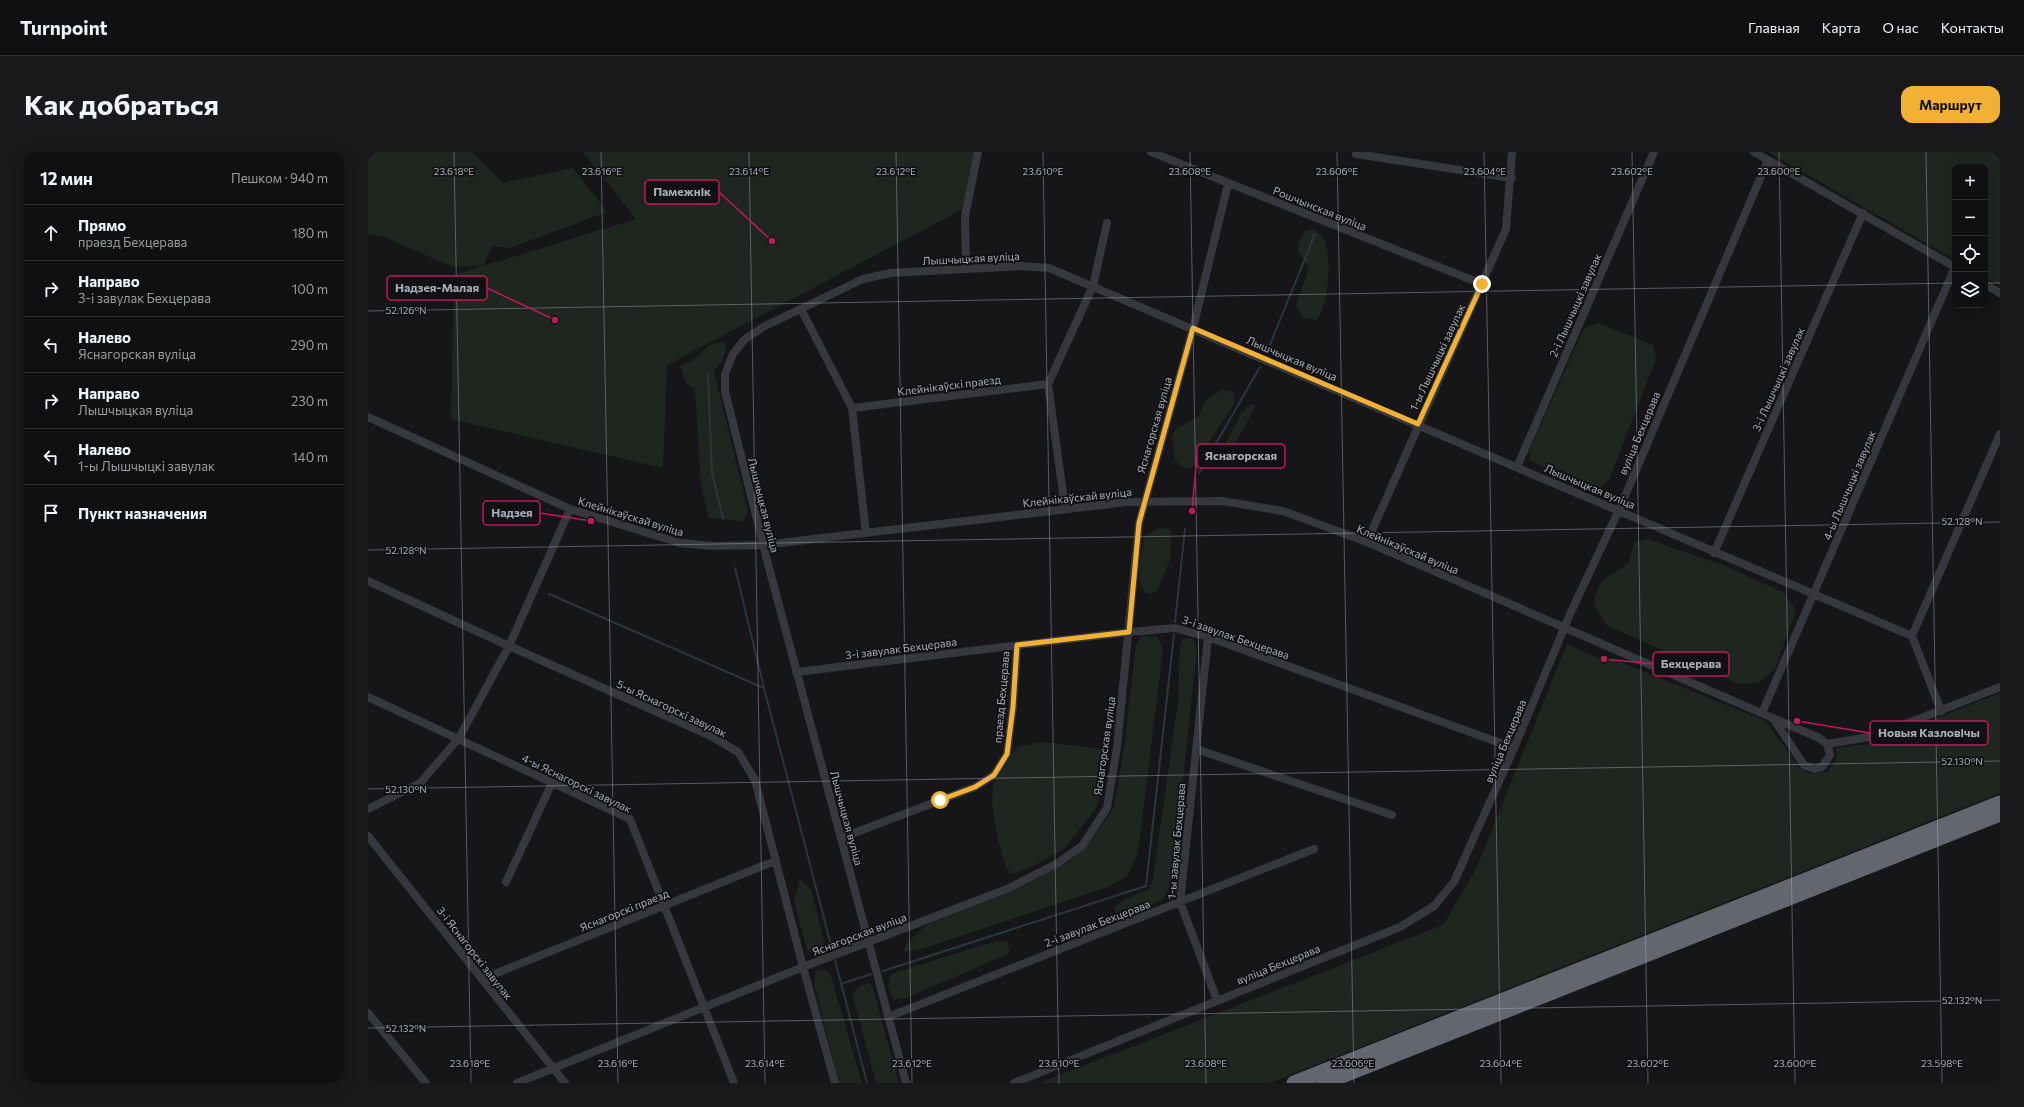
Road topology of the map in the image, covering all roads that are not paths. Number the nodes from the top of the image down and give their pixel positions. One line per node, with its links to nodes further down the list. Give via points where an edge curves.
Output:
1 (978, 152): 13 (street, via 965,216)
2 (1151, 152): 9 (street, Рошчынская вуліца)
3 (1512, 152): 8 (street, 1-ы Лышчыцкі завулак)
4 (1654, 152): 26 (street, 2-і Лышчыцкі завулак)
5 (1754, 152): 7 (street)
6 (1356, 154): 8 (street)
7 (1768, 160): 10 (street); 30 (street, вуліца Бехцерава)
8 (1512, 178): 15 (street, 1-ы Лышчыцкі завулак, via 1506,229)
9 (1228, 184): 15 (street, Рошчынская вуліца); 20 (street, Яснагорская вуліца)
10 (1863, 214): 12 (street); 34 (street, 3-і Лышчыцкі завулак)
11 (1108, 223): 16 (street)
12 (1952, 265)
13 (966, 269): 16 (street, Лышчыцкая вуліца, via 1021,266 1050,268); 19 (street, Лышчыцкая вуліца, via 891,273 862,279)
14 (1953, 272): 36 (street, 4-ы Лышчыцкі завулак)
15 (1482, 284): 24 (street, 1-ы Лышчыцкі завулак)
16 (1093, 286): 20 (street, Лышчыцкая вуліца); 21 (street)
17 (1988, 286): 18 (street)
18 (2000, 293)
19 (801, 309): 22 (street); 33 (street, Лышчыцкая вуліца, via 763,327 744,340 733,354 725,374 725,391 730,414)
20 (1193, 328): 24 (street, Лышчыцкая вуліца); 27 (street, Яснагорская вуліца)
21 (1048, 384): 22 (street, Клейнікаўскі праезд); 28 (street)
22 (852, 408): 31 (street)
23 (368, 417): 29 (street, Клейнікаўскай вуліца)
24 (1418, 424): 26 (street, Лышчыцкая вуліца); 32 (street, 1-ы Лышчыцкі завулак)
25 (2000, 434): 39 (street)
26 (1517, 467): 30 (street, Лышчыцкая вуліца)
27 (1144, 501): 28 (street, Клейнікаўскай вуліца); 32 (street, Клейнікаўскай вуліца, via 1222,501 1283,511); 38 (street, Яснагорская вуліца, via 1139,523)
28 (1065, 508): 31 (street, Клейнікаўскай вуліца)
29 (570, 509): 33 (street, Клейнікаўскай вуліца, via 680,543 713,546); 42 (street)
30 (1618, 510): 34 (street, Лышчыцкая вуліца); 37 (street, вуліца Бехцерава)
31 (866, 533): 33 (street, Клейнікаўскай вуліца)
32 (1367, 542): 37 (street, Клейнікаўскай вуліца)
33 (763, 544): 43 (street, Лышчыцкая вуліца)
34 (1714, 553): 36 (street, Лышчыцкая вуліца)
35 (368, 581): 42 (street, 5-ы Яснагорскі завулак)
36 (1813, 595): 39 (street, Лышчыцкая вуліца); 47 (street, 4-ы Лышчыцкі завулак)
37 (1564, 628): 47 (street, Клейнікаўскай вуліца); 51 (street, вуліца Бехцерава)
38 (1129, 632): 40 (street, 3-і завулак Бехцерава, via 1175,628); 41 (street, 3-і завулак Бехцерава); 65 (street, Яснагорская вуліца, via 1117,747 1107,808 1082,846 1058,864 1007,889)
39 (1912, 636): 46 (street)
40 (1208, 637): 51 (street, 3-і завулак Бехцерава); 52 (street, 1-ы завулак Бехцерава)
41 (1017, 645): 43 (street, 3-і завулак Бехцерава); 59 (street, праезд Бехцерава, via 1007,754 994,775 975,787)
42 (509, 646): 49 (street); 61 (street, 5-ы Яснагорскі завулак, via 711,736 738,752 755,780)
43 (796, 672): 59 (street, Лышчыцкая вуліца)
44 (2000, 688): 46 (street)
45 (368, 697): 49 (street, 4-ы Яснагорскі завулак)
46 (1941, 711): 50 (street, via 1875,736)
47 (1762, 713): 48 (street, Клейнікаўскай вуліца)
48 (1773, 718): 50 (street, Клейнікаўскай вуліца); 50 (street, via 1809,768 1822,767 1828,760 1830,755)
49 (459, 738): 53 (street, 4-ы Яснагорскі завулак); 55 (street, via 420,783)
50 (1827, 744)
51 (1514, 748): 68 (street, вуліца Бехцерава, via 1454,882 1434,906 1400,927)
52 (1196, 749): 57 (street); 63 (street, 1-ы завулак Бехцерава)
53 (552, 783): 62 (street); 64 (street, 4-ы Яснагорскі завулак, via 630,819)
54 (2000, 803): 80 (highway)
55 (368, 809)
56 (2000, 814): 81 (highway)
57 (1392, 816)
58 (368, 836): 67 (street, 3-і Яснагорскі завулак)
59 (841, 838): 65 (street, Лышчыцкая вуліца)
60 (1314, 849): 63 (street, 2-і завулак Бехцерава)
61 (775, 861): 64 (street, Яснагорскі праезд); 66 (street, 5-ы Яснагорскі завулак)
62 (506, 882)
63 (1180, 902): 68 (street, 1-ы завулак Бехцерава); 71 (street, 2-і завулак Бехцерава)
64 (665, 905): 67 (street, Яснагорскі праезд); 69 (street, 4-ы Яснагорскі завулак)
65 (869, 942): 66 (street, Яснагорская вуліца); 71 (street, Лышчыцкая вуліца)
66 (803, 967): 69 (street, Яснагорская вуліца); 77 (street, 5-ы Яснагорскі завулак)
67 (482, 979): 72 (street, 3-і Яснагорскі завулак)
68 (1217, 1000): 79 (street, вуліца Бехцерава)
69 (704, 1007): 72 (street, Яснагорская вуліца); 76 (street, 4-ы Яснагорскі завулак)
70 (368, 1013): 73 (street)
71 (888, 1017): 78 (street, Лышчыцкая вуліца)
72 (553, 1068): 74 (street, Яснагорская вуліца); 75 (street, 3-і Яснагорскі завулак)
73 (426, 1083)
74 (517, 1083)
75 (565, 1083)
76 (734, 1083)
77 (835, 1083)
78 (906, 1083)
79 (1014, 1083)
80 (1294, 1083)
81 (1324, 1083)

